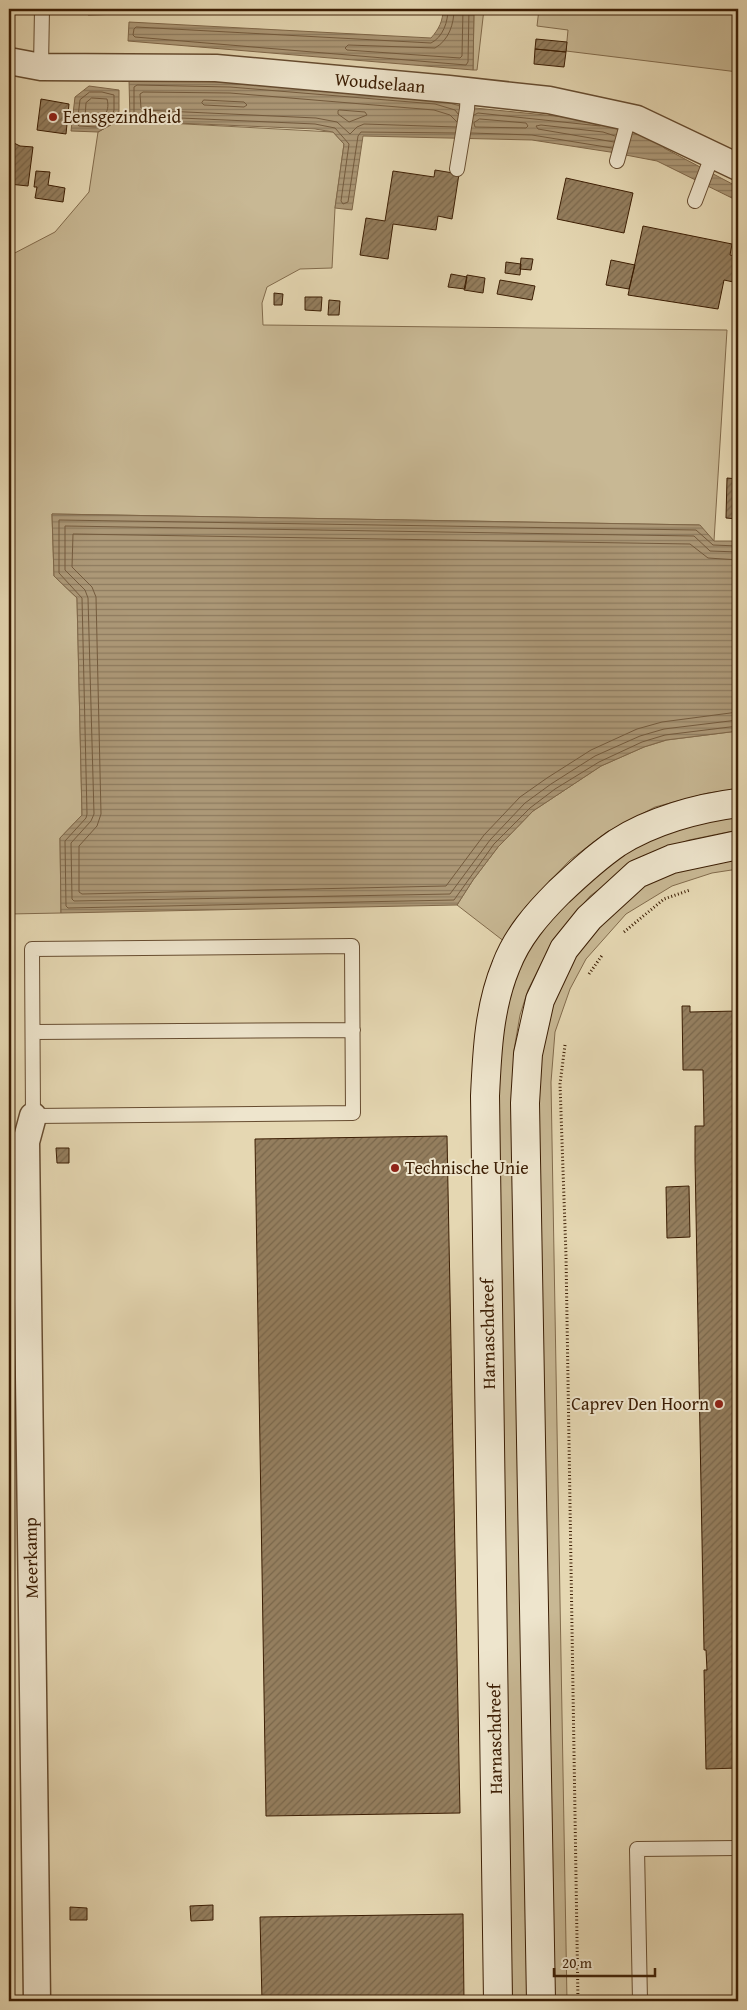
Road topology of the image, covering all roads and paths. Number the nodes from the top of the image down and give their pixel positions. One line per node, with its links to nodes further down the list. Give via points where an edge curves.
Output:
1 (42, 9): 3 (lane)
2 (9, 61): 3 (street, Woudselaan)
3 (41, 67): 4 (street, Woudselaan, via 216,68)
4 (467, 100): 5 (street, Woudselaan, via 549,100); 9 (lane)
5 (628, 122): 6 (lane); 7 (street, Woudselaan, via 637,119)
6 (617, 160)
7 (711, 160): 8 (street, Woudselaan); 10 (lane)
8 (738, 167)
9 (457, 169)
10 (695, 201)
11 (738, 803): 23 (street, Harnaschdreef, via 714,806 661,822 618,842 583,869 526,927 506,965 494,1005 487,1048 485,1096)
12 (738, 845): 24 (street, via 672,859 637,874 608,898 564,949 540,1000 528,1054 525,1103)
13 (690, 889): 14 (path, via 664,899)
14 (620, 935)
15 (608, 948): 16 (path)
16 (586, 979)
17 (352, 1030): 18 (lane); 18 (lane, via 352,946 332,946 32,949); 20 (lane, via 353,1113)
18 (33, 1032): 20 (lane)
19 (565, 1040): 25 (path, via 560,1084)
20 (33, 1116): 22 (street, Meerkamp, via 26,1142)
21 (738, 1848): 26 (lane, via 637,1850)
22 (38, 2001)
23 (498, 2001)
24 (541, 2001)
25 (578, 2001)
26 (640, 2001)

